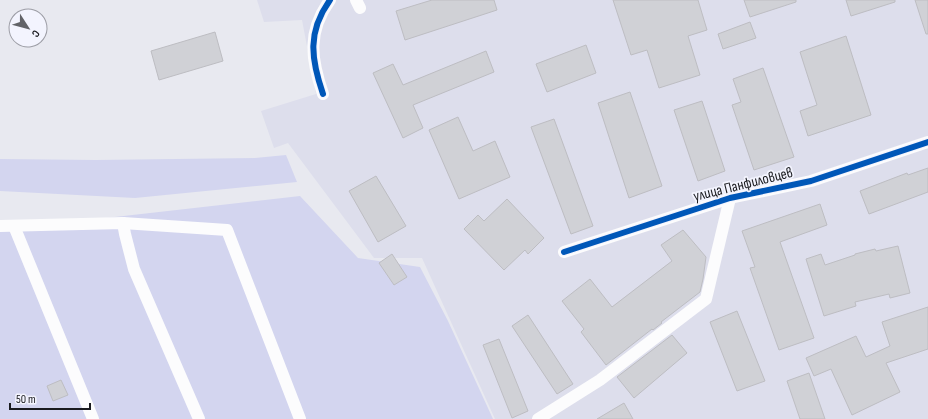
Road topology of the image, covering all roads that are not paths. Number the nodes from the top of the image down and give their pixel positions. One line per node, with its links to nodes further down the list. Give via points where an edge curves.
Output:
1 (330, 0): 2 (street, via 323,9 313,34 312,48 316,75)
2 (323, 94)
3 (928, 142): 4 (street, улица Панфиловцев, via 811,181)
4 (730, 198): 8 (street, улица Панфиловцев); 12 (street, via 706,299 600,380)
5 (123, 223): 7 (street); 10 (street, via 134,269); 11 (street, via 227,230)
6 (0, 226): 7 (street)
7 (14, 226): 9 (street)
8 (564, 252)
9 (93, 419)
10 (199, 419)
11 (300, 419)
12 (538, 419)

